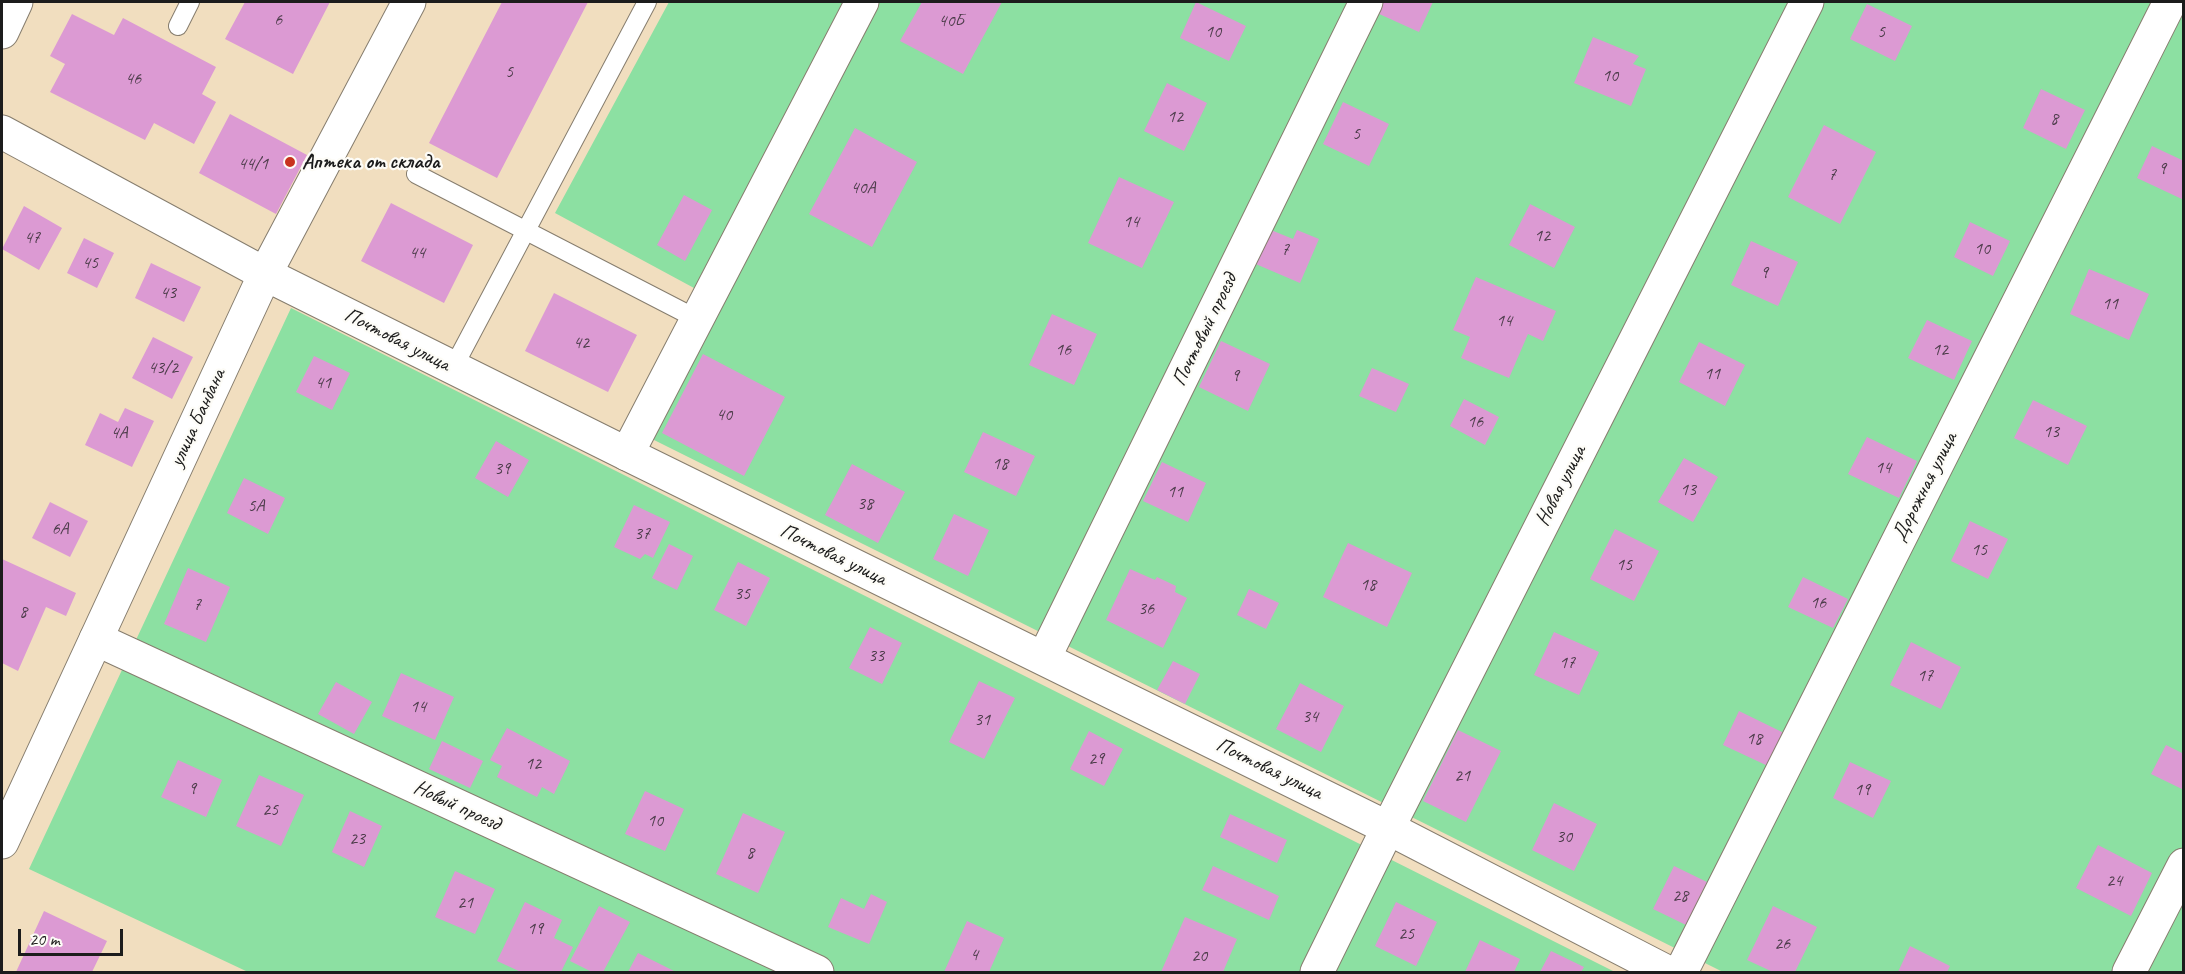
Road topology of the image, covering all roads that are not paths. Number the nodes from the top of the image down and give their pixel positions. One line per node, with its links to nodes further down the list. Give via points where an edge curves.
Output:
1 (16, 2): 10 (street)
2 (190, 2): 9 (lane)
3 (409, 2): 14 (street, улица Банбана)
4 (647, 2): 13 (lane)
5 (862, 2): 15 (street)
6 (1365, 2): 19 (street, Почтовый проезд)
7 (1807, 2): 20 (street, Новая улица)
8 (2169, 2): 26 (street, Дорожная улица)
9 (178, 26)
10 (2, 32)
11 (2, 132): 14 (street, Почтовая улица)
12 (416, 174): 13 (lane)
13 (525, 231): 15 (lane); 16 (lane)
14 (265, 274): 16 (street, Почтовая улица); 18 (street, улица Банбана)
15 (697, 319): 17 (street)
16 (453, 368): 17 (street, Почтовая улица)
17 (627, 454): 19 (street, Почтовая улица)
18 (96, 639): 21 (street, улица Банбана); 23 (street, Новый проезд)
19 (1044, 658): 20 (street, Почтовая улица)
20 (1388, 828): 24 (street, Новая улица); 25 (street, Почтовая улица)
21 (2, 842)
22 (2184, 865): 27 (street)
23 (817, 972)
24 (1317, 972)
25 (1667, 972)
26 (1681, 972)
27 (2129, 972)

